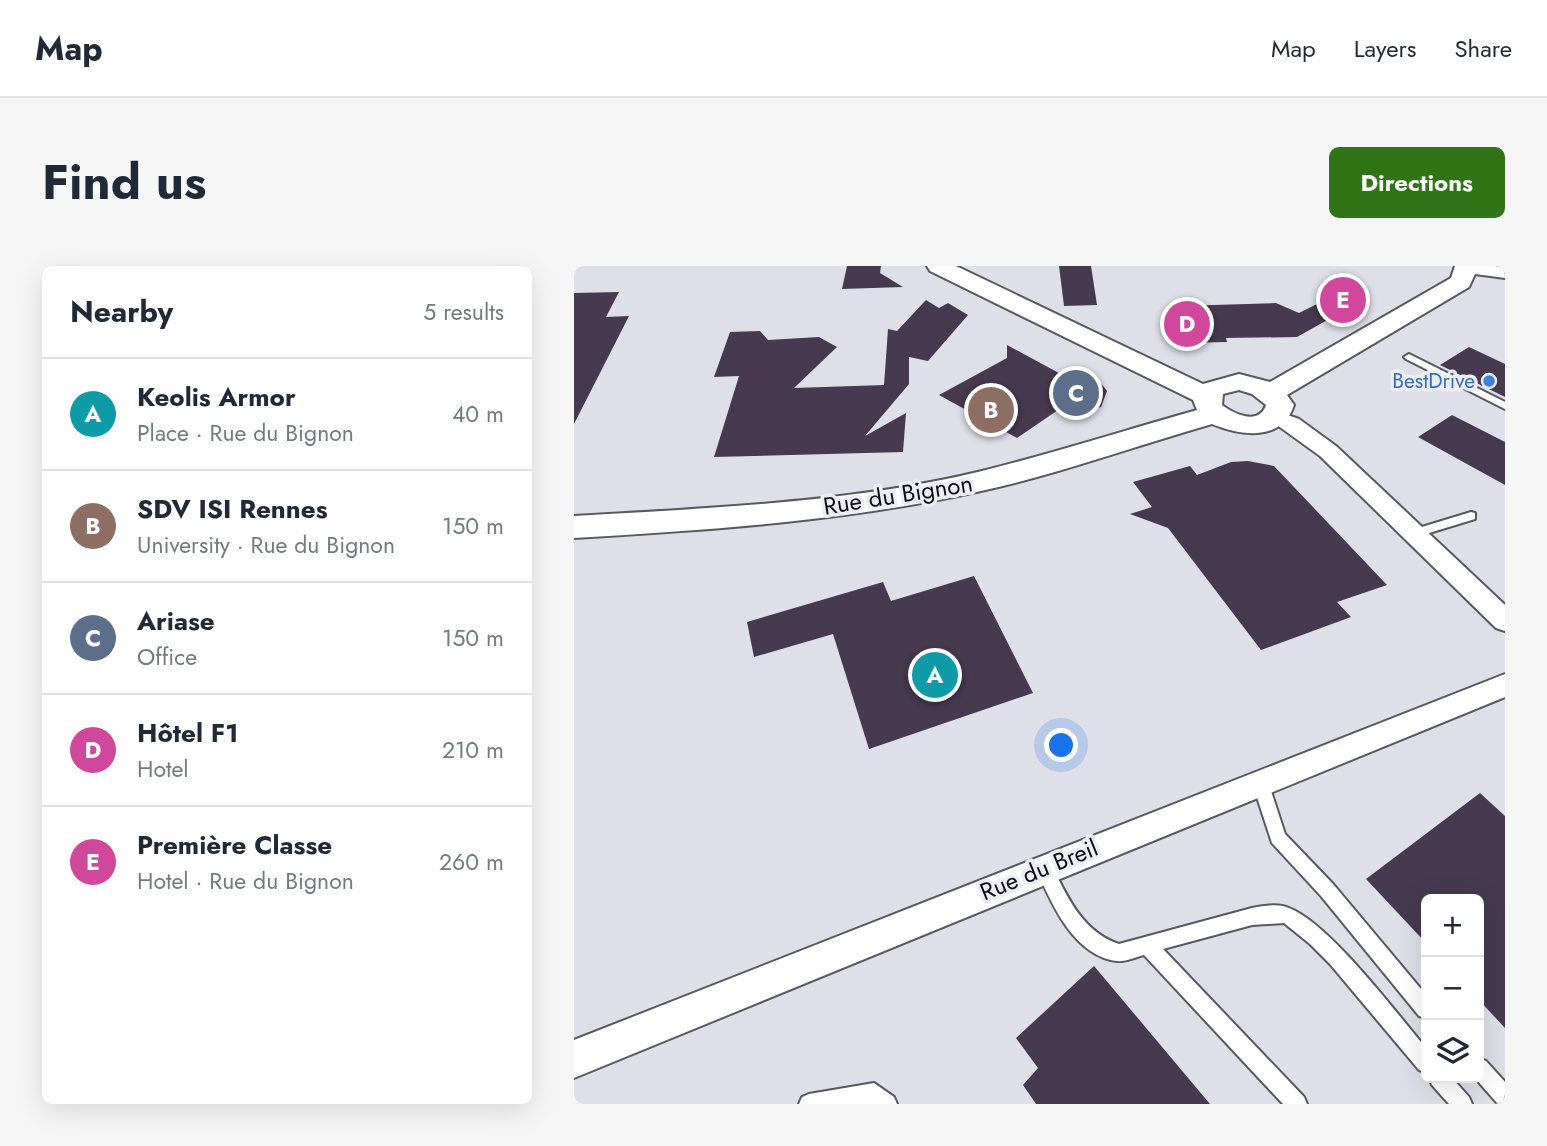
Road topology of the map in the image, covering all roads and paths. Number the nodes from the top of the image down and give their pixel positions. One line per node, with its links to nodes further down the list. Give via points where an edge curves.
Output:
1 (937, 266): 5 (street)
2 (1467, 266): 3 (street); 7 (street, via 1461,282)
3 (1505, 271)
4 (1409, 357): 8 (lane)
5 (1164, 377): 6 (street); 9 (street, via 1170,406)
6 (1210, 405): 7 (street, via 1234,424 1247,425 1258,424); 7 (street, Rue du Bignon, via 1211,391 1228,383 1251,384); 9 (street, Rue du Bignon)
7 (1274, 405): 12 (street)
8 (1505, 406)
9 (1159, 429): 11 (street, Rue du Bignon, via 982,481 871,501 700,520)
10 (1471, 516): 12 (lane)
11 (574, 527)
12 (1416, 533): 13 (street)
13 (1505, 621)
14 (1505, 685): 15 (street, Rue du Breil)
15 (1260, 782): 16 (street, Rue du Breil); 18 (lane, via 1278,838)
16 (1044, 868): 17 (lane, via 1066,912 1091,939 1119,953); 20 (street, Rue du Breil)
17 (1148, 946): 19 (lane, via 1255,916 1287,915 1321,941); 26 (lane)
18 (1421, 1003)
19 (1421, 1057)
20 (574, 1059)
21 (1484, 1074): 23 (lane)
22 (1443, 1083): 27 (lane)
23 (1505, 1097)
24 (809, 1104): 25 (lane, via 874,1093)
25 (887, 1104)
26 (1297, 1104)
27 (1462, 1104)

